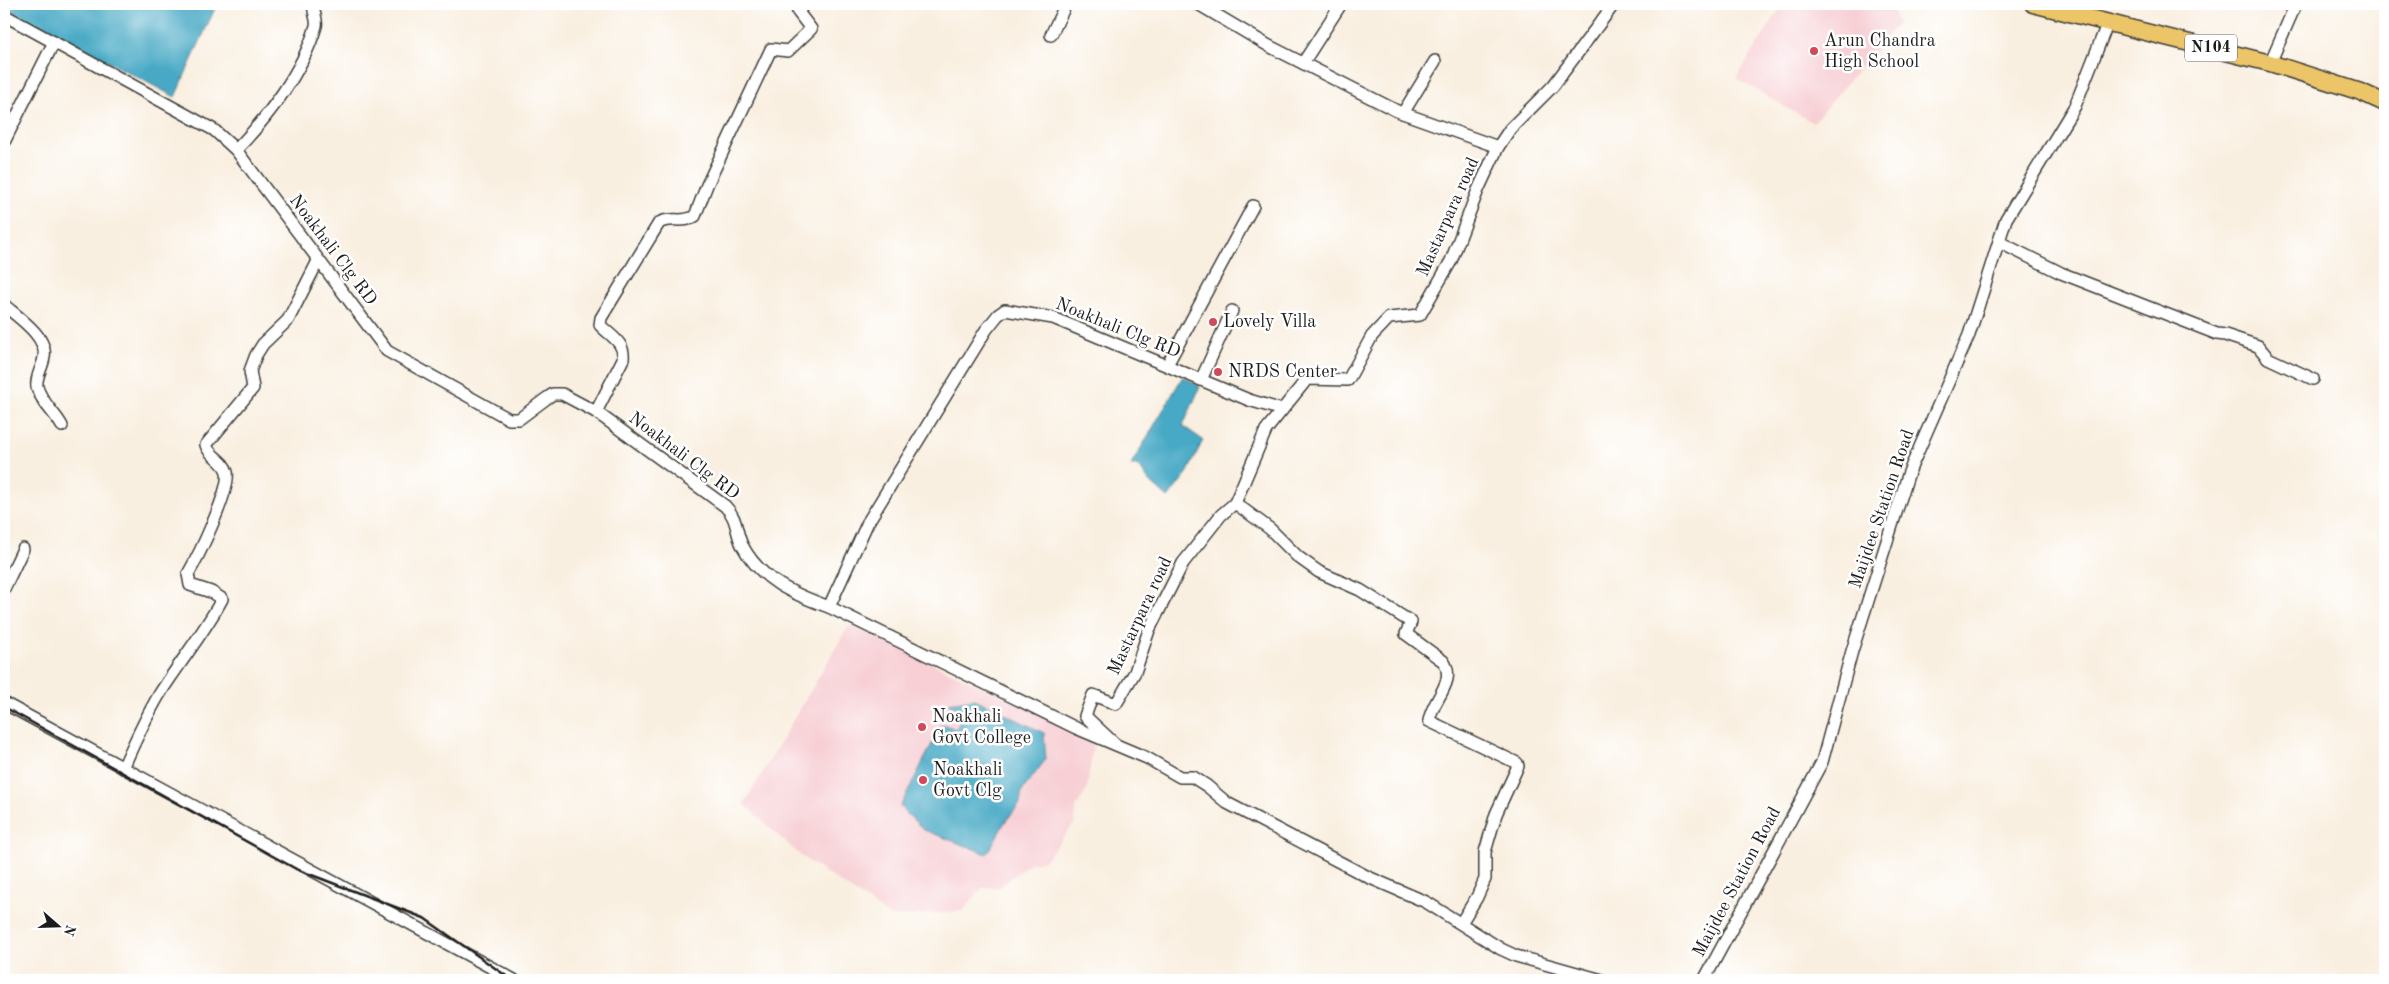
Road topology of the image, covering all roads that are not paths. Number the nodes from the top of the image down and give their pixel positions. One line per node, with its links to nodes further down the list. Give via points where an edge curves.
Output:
1 (314, 4): 20 (street, via 317,24 296,72 261,123)
2 (804, 4): 30 (street, via 798,12 811,29 788,51 771,49 695,216 686,220 666,219 659,223 601,318 600,325 624,351)
3 (1066, 4): 11 (street)
4 (1198, 4): 14 (street)
5 (1341, 4): 14 (street)
6 (1614, 4): 19 (street, Mastarpara road, via 1553,86 1510,129)
7 (2033, 4): 10 (highway, N104)
8 (2296, 4): 15 (street)
9 (4, 15): 12 (street, Noakhali Clg RD)
10 (2108, 22): 15 (highway, N104); 22 (street, Maijdee Station Road, via 2075,106 2006,219)
11 (1050, 35)
12 (54, 42): 18 (street); 20 (street, Noakhali Clg RD, via 214,130)
13 (1435, 61): 17 (street)
14 (1303, 63): 17 (street)
15 (2270, 63): 16 (highway, N104, via 2361,92)
16 (2385, 103)
17 (1403, 113): 19 (street)
18 (4, 142)
19 (1498, 147): 29 (street, Mastarpara road, via 1451,261 1420,316 1389,318 1372,336 1348,380 1308,379)
20 (236, 150): 23 (street, Noakhali Clg RD)
21 (1253, 206): 26 (street)
22 (1999, 242): 27 (street, via 2061,272 2217,334 2258,346 2268,358); 42 (street, Maijdee Station Road, via 1969,334 1909,472 1852,651 1822,762)
23 (318, 261): 30 (street, Noakhali Clg RD, via 387,351 509,419 519,419 553,394 562,394); 38 (street, via 288,320 256,355 250,371 253,388 206,445 224,464 228,478 220,505 188,579 190,585 222,599 159,695)
24 (4, 305): 31 (street, via 39,338 45,348 37,387)
25 (1232, 311): 28 (street)
26 (1166, 365): 28 (street, Noakhali Clg RD); 35 (street, Noakhali Clg RD, via 1053,318 1005,310 998,315 868,522)
27 (2313, 379)
28 (1201, 380): 29 (street, Noakhali Clg RD)
29 (1282, 410): 32 (street, Mastarpara road, via 1266,430)
30 (596, 412): 35 (street, Noakhali Clg RD, via 725,506 734,515 742,544 762,574 781,587)
31 (62, 426)
32 (1235, 503): 37 (street, Mastarpara road, via 1221,515 1183,563 1149,630 1135,672 1116,704 1093,695 1085,716); 39 (street, via 1320,572 1360,590 1411,622 1406,634 1448,667 1447,680 1429,721 1517,763 1496,814 1485,852 1485,879)
33 (23, 549): 34 (street)
34 (4, 589)
35 (829, 607): 37 (street, via 1076,728)
36 (4, 703): 38 (street)
37 (1116, 744): 39 (street, via 1180,777 1192,777 1227,803 1368,877 1426,902)
38 (123, 768): 40 (street)
39 (1461, 923): 41 (street, via 1516,956)
40 (514, 980)
41 (1602, 980)
42 (1704, 980)

